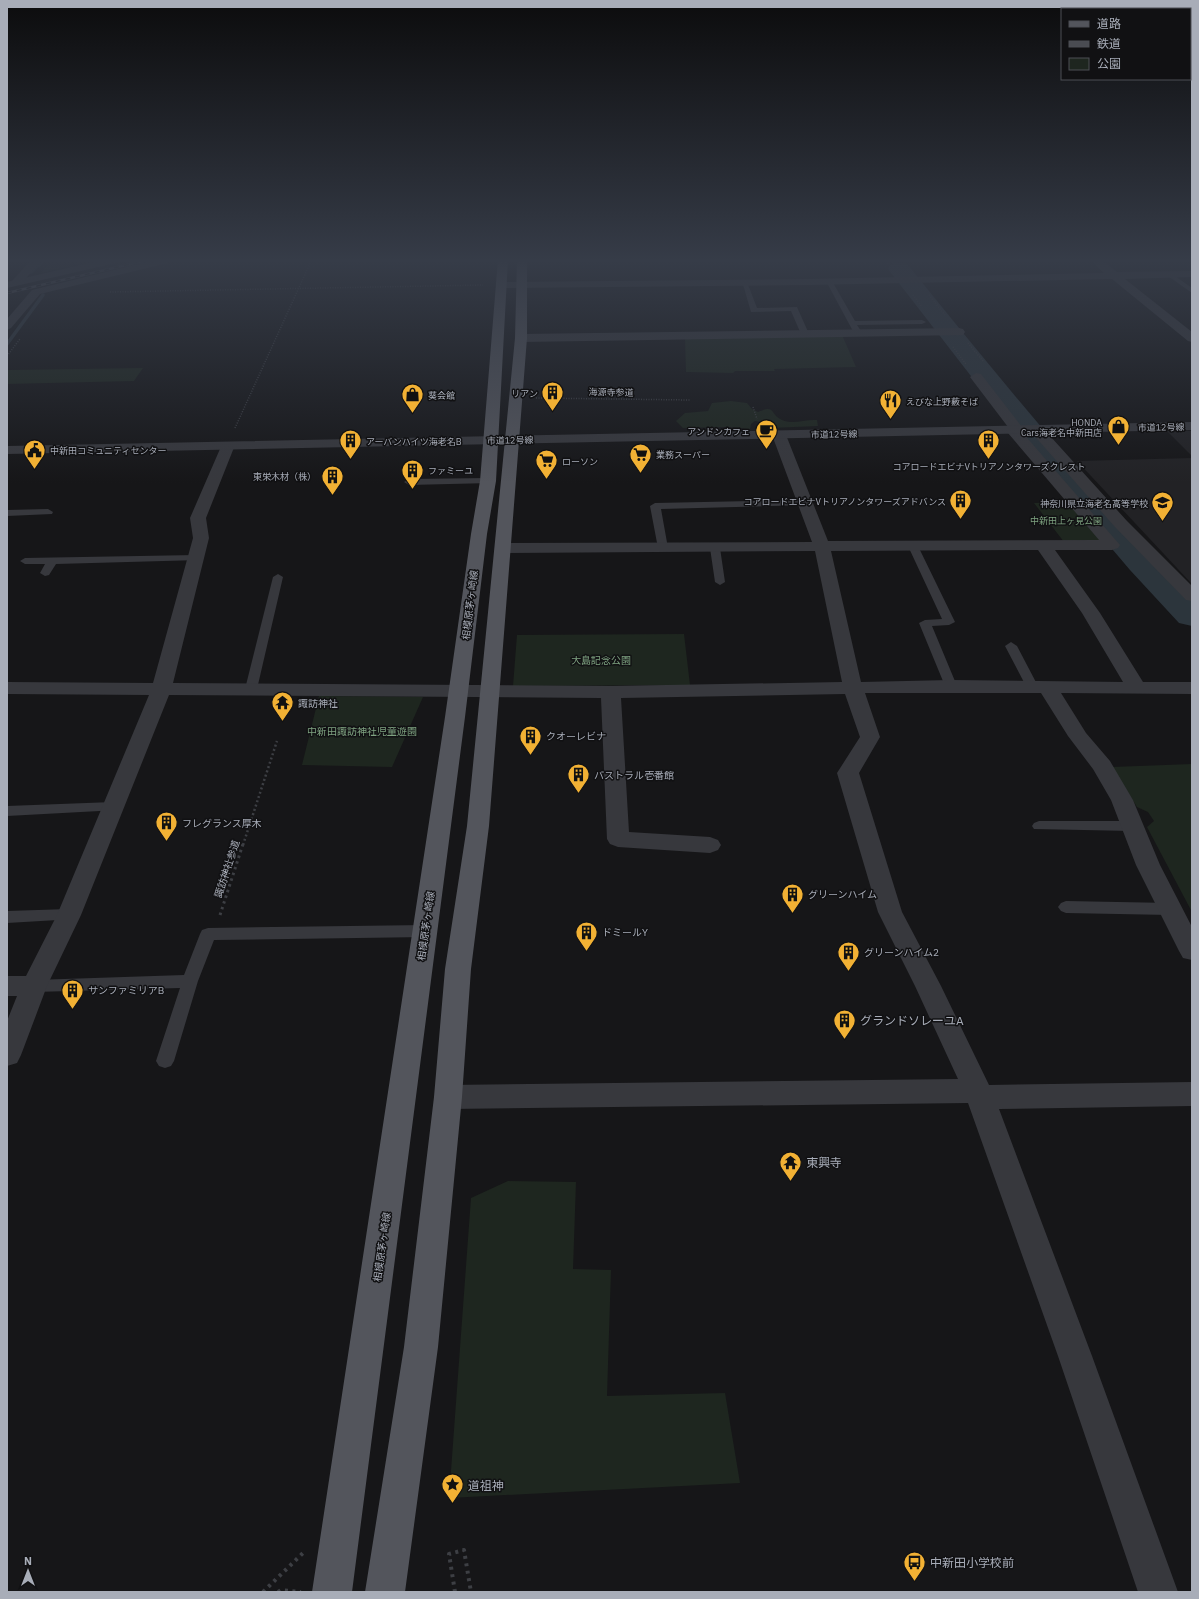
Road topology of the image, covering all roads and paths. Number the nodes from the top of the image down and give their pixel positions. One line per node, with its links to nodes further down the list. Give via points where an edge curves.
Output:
1 (279, 334): 17 (path)
2 (502, 334): 16 (main road, 相模原茅ヶ崎線)
3 (521, 334): 8 (main road, 相模原茅ヶ崎線)
4 (805, 334): 5 (street); 8 (street)
5 (859, 334): 6 (street)
6 (877, 334)
7 (955, 334): 9 (path)
8 (521, 338): 16 (main road, 相模原茅ヶ崎線)
9 (984, 363)
10 (976, 377): 14 (street)
11 (533, 398): 12 (path, 海源寺参道)
12 (690, 400)
13 (1191, 427): 14 (street, 市道12号線)
14 (1024, 430): 15 (street, 市道12号線); 24 (street, via 1112,545); 36 (street)
15 (779, 435): 16 (street, 市道12号線); 21 (street)
16 (502, 441): 17 (street, 市道12号線); 19 (main road, 相模原茅ヶ崎線); 27 (main road, 相模原茅ヶ崎線)
17 (228, 445): 18 (street, 市道12号線); 30 (street, via 198,518 201,538)
18 (7, 450)
19 (488, 481): 20 (lane); 46 (main road, 相模原茅ヶ崎線)
20 (409, 482)
21 (805, 503): 26 (street); 28 (lane, via 655,506)
22 (48, 512): 23 (lane)
23 (7, 513)
24 (1043, 545): 25 (street); 39 (street, via 1091,613)
25 (913, 546): 26 (street); 38 (lane, via 949,622 925,623)
26 (822, 547): 29 (street); 42 (street)
27 (503, 548): 28 (street); 47 (main road, 相模原茅ヶ崎線)
28 (663, 548): 29 (street)
29 (715, 548): 35 (lane)
30 (196, 558): 32 (lane); 41 (street)
31 (25, 561): 32 (lane)
32 (53, 561): 33 (lane)
33 (46, 573)
34 (278, 577): 45 (lane)
35 (720, 582)
36 (1192, 596)
37 (1011, 646): 43 (lane)
38 (951, 686): 42 (street); 43 (street)
39 (1136, 687): 43 (street); 44 (street)
40 (7, 688): 41 (street)
41 (162, 688): 45 (street); 50 (street)
42 (853, 688): 48 (street); 67 (street, via 870,737 848,773 890,912)
43 (1040, 688): 53 (street, via 1102,766 1122,800)
44 (1192, 688)
45 (251, 689): 46 (street)
46 (459, 692): 47 (street); 59 (main road, 相模原茅ヶ崎線)
47 (489, 692): 48 (street); 69 (main road, 相模原茅ヶ崎線, via 478,826 458,969)
48 (611, 692): 54 (street, via 618,839)
49 (277, 741): 60 (path, 諏訪神社参道)
50 (112, 807): 51 (lane); 57 (street)
51 (7, 811)
52 (1039, 826): 53 (lane)
53 (1132, 826): 56 (street)
54 (710, 845)
55 (1066, 907): 56 (lane)
56 (1170, 909): 61 (street)
57 (69, 916): 58 (lane); 64 (street)
58 (7, 918)
59 (426, 930): 60 (lane); 74 (main road, 相模原茅ヶ崎線)
60 (214, 934): 62 (lane, via 208,934)
61 (1192, 951)
62 (190, 981): 64 (lane); 66 (lane)
63 (7, 986): 64 (street)
64 (34, 986): 65 (street)
65 (7, 1055)
66 (165, 1061)
67 (978, 1094): 68 (street); 69 (street); 78 (street, via 1075,1356)
68 (1192, 1094)
69 (448, 1097): 75 (main road, 相模原茅ヶ崎線, via 421,1347)
70 (306, 1551): 72 (path)
71 (279, 1591): 73 (path)
72 (263, 1592)
73 (306, 1592)
74 (332, 1592)
75 (385, 1592)
76 (455, 1592): 77 (path, via 449,1554 464,1550)
77 (471, 1592)
78 (1158, 1592)

